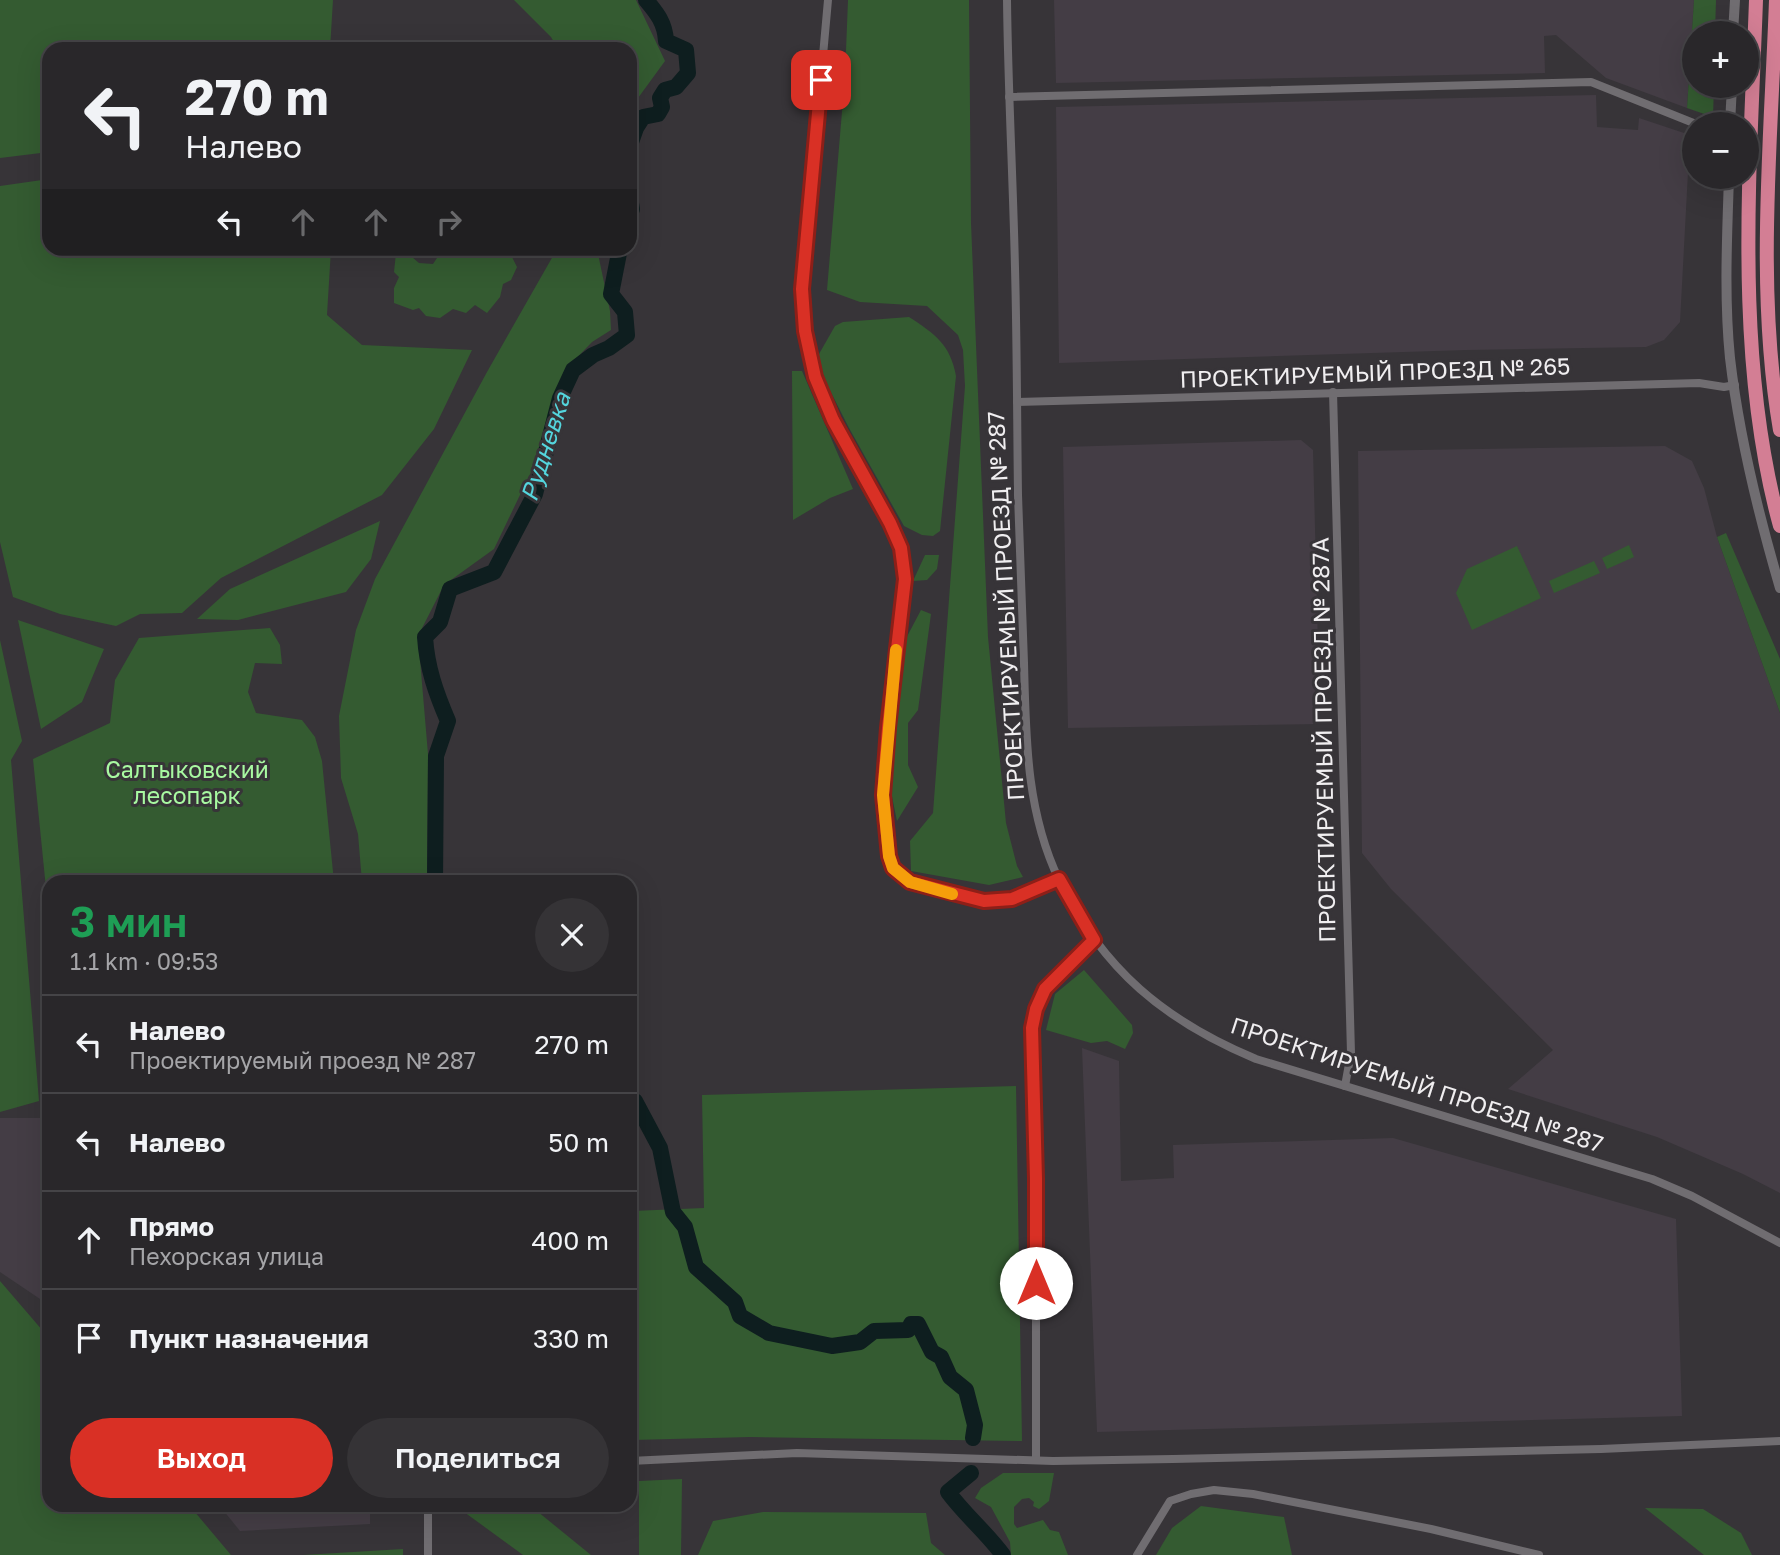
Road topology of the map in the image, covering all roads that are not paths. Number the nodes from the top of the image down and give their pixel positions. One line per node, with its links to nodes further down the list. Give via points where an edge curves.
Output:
1 (828, 0): 16 (street, via 802,289 815,377 901,548 905,579 883,795 889,856 893,868 910,882 984,901 1012,899)
2 (1006, 0): 7 (street, ПРОЕКТИРУЕМЫЙ ПРОЕЗД № 287)
3 (1735, 0): 6 (street)
4 (1756, 0): 14 (highway, via 1750,287 1763,444)
5 (1776, 0): 13 (highway, via 1767,263)
6 (1734, 21)
7 (1009, 97): 8 (street, via 1591,82); 12 (street, ПРОЕКТИРУЕМЫЙ ПРОЕЗД № 287)
8 (1682, 118)
9 (1729, 189): 10 (street, via 1727,277)
10 (1735, 385): 11 (street, ПРОЕКТИРУЕМЫЙ ПРОЕЗД № 265); 15 (street, via 1741,433)
11 (1333, 392): 12 (street, ПРОЕКТИРУЕМЫЙ ПРОЕЗД № 265); 18 (street, ПРОЕКТИРУЕМЫЙ ПРОЕЗД № 287А, via 1351,1053)
12 (1017, 402): 16 (street, ПРОЕКТИРУЕМЫЙ ПРОЕЗД № 287, via 1028,765 1036,818)
13 (1780, 430)
14 (1780, 526)
15 (1780, 588)
16 (1059, 879): 17 (street, ПРОЕКТИРУЕМЫЙ ПРОЕЗД № 287)
17 (1094, 940): 18 (street, ПРОЕКТИРУЕМЫЙ ПРОЕЗД № 287, via 1149,998 1201,1034 1256,1059); 21 (street, via 1045,989 1032,1028)
18 (1345, 1086): 19 (street, ПРОЕКТИРУЕМЫЙ ПРОЕЗД № 287, via 1652,1179)
19 (1780, 1243)
20 (1780, 1441): 21 (street, via 1601,1450)
21 (1036, 1460): 22 (street, via 797,1453)
22 (637, 1461)
23 (428, 1512): 24 (street)
24 (428, 1555)
25 (1137, 1555): 26 (street, via 1170,1501 1214,1490 1305,1503)
26 (1539, 1555)

